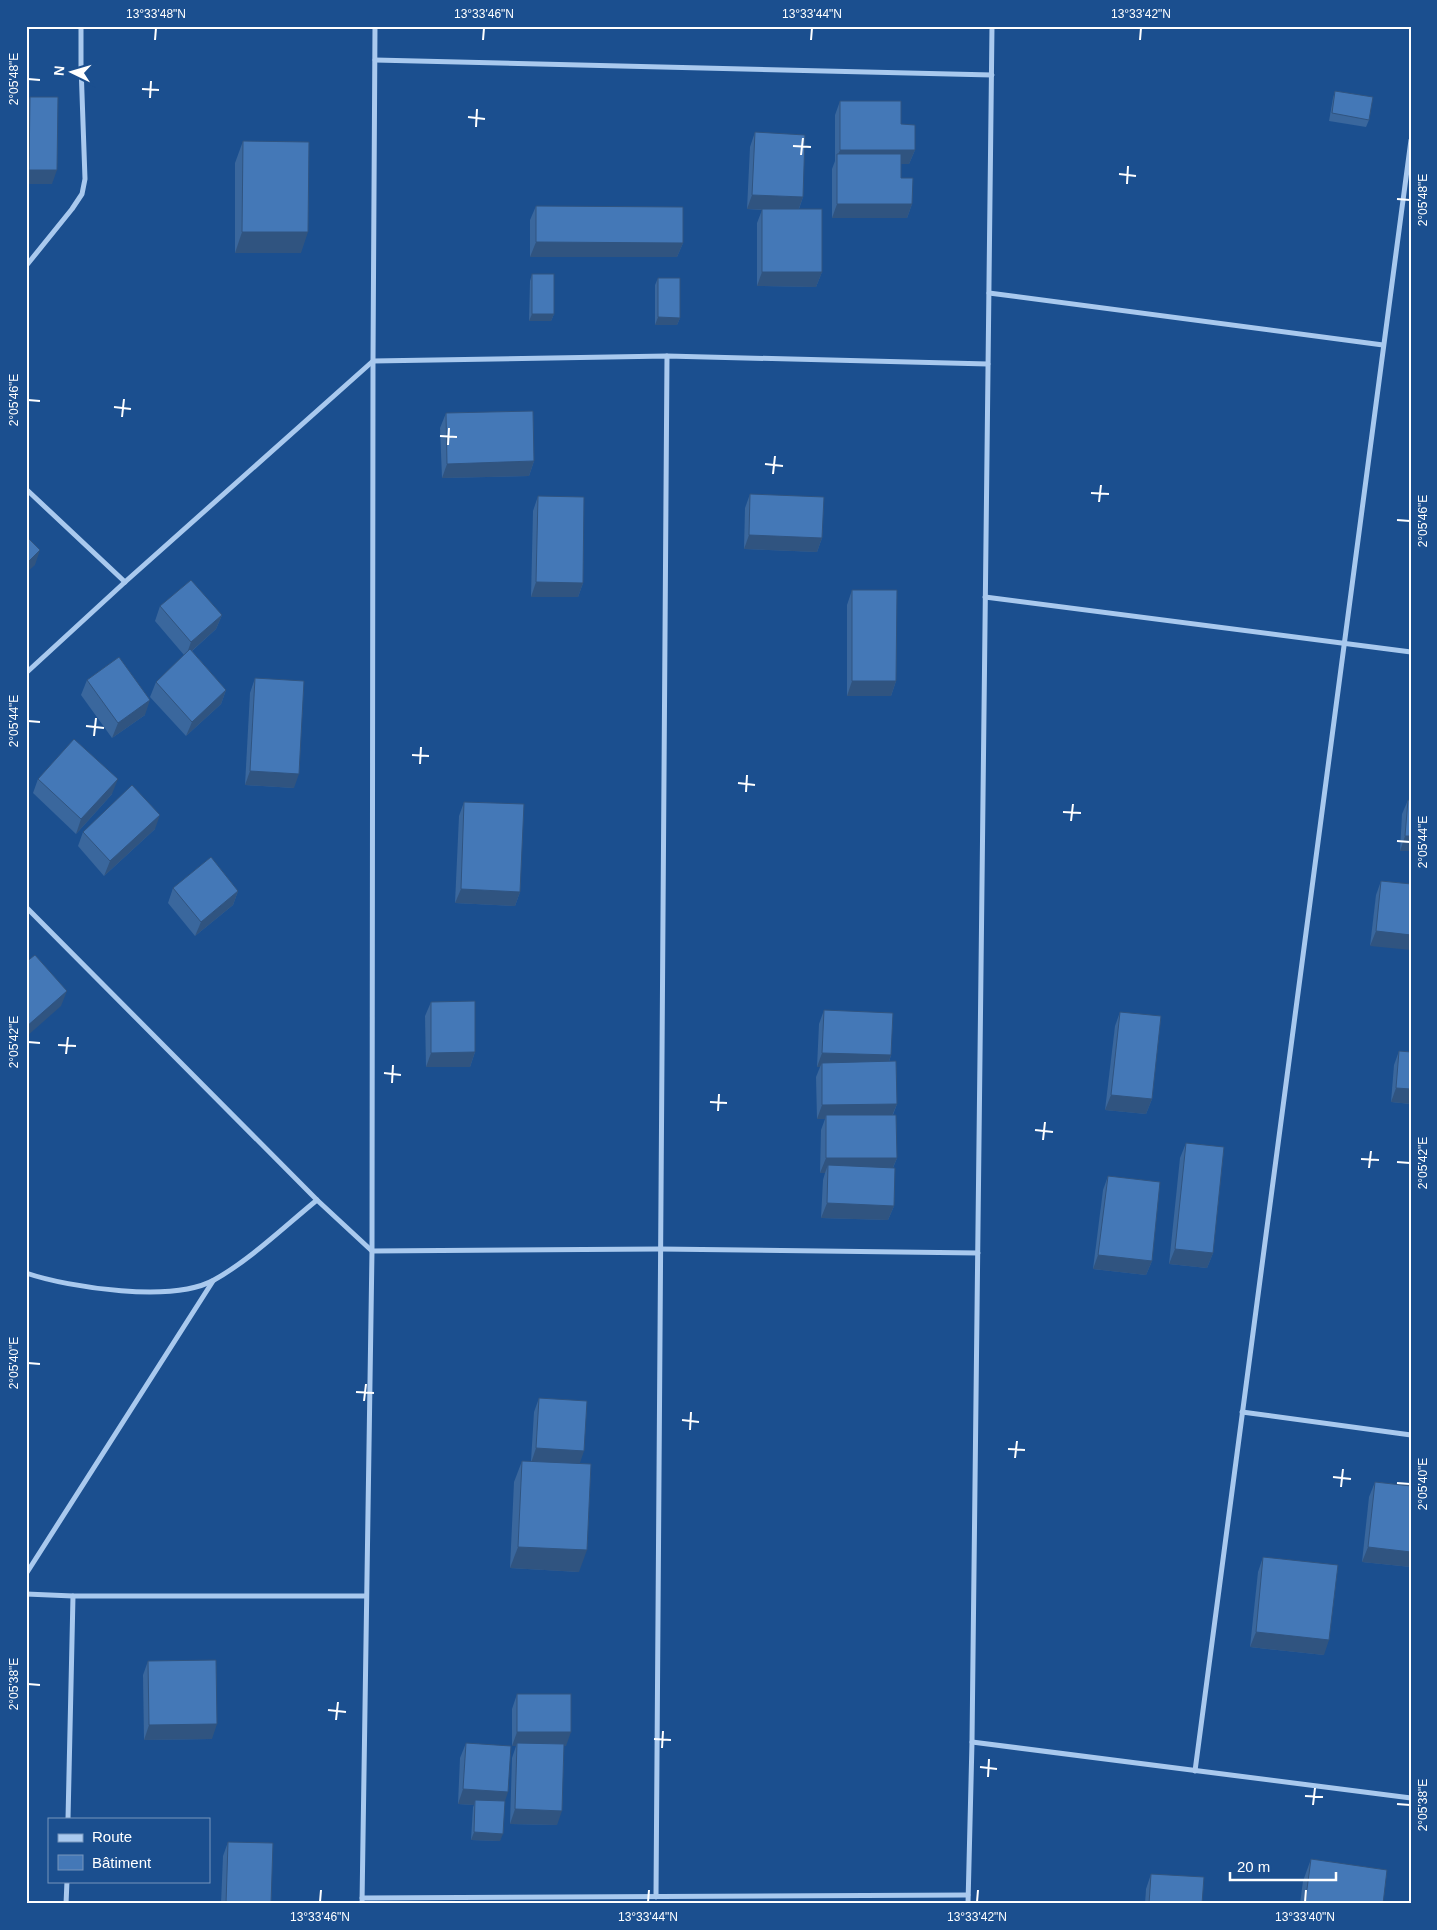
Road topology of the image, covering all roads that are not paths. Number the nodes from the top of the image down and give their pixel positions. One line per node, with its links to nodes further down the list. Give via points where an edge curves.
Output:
1 (81, 26): 7 (street, via 85,179 82,194)
2 (375, 26): 4 (street)
3 (992, 26): 5 (street)
4 (375, 60): 5 (street); 11 (street)
5 (992, 75): 8 (street)
6 (1411, 140): 9 (street)
7 (26, 266)
8 (989, 293): 9 (street); 12 (street)
9 (1383, 344): 16 (street)
10 (667, 356): 11 (street); 12 (street); 21 (street)
11 (373, 361): 14 (street); 22 (street)
12 (988, 364): 15 (street)
13 (26, 489): 14 (street)
14 (125, 582): 18 (street)
15 (986, 597): 16 (street); 23 (street)
16 (1344, 643): 17 (street); 26 (street)
17 (1411, 652)
18 (26, 673)
19 (26, 907): 20 (street)
20 (317, 1200): 22 (street); 25 (street)
21 (660, 1249): 22 (street); 23 (street); 38 (street)
22 (372, 1251): 31 (street)
23 (978, 1253): 32 (street)
24 (26, 1273): 25 (street, via 102,1289 136,1292 171,1291)
25 (213, 1281): 28 (street)
26 (1242, 1412): 27 (street); 33 (street)
27 (1411, 1435)
28 (26, 1574)
29 (26, 1594): 30 (street)
30 (73, 1596): 31 (street); 35 (street)
31 (366, 1596): 39 (street)
32 (972, 1742): 33 (street); 37 (street)
33 (1195, 1770): 34 (street)
34 (1411, 1798)
35 (68, 1818)
36 (67, 1882): 40 (street)
37 (968, 1895): 38 (street); 41 (street)
38 (656, 1897): 39 (street)
39 (362, 1901)
40 (66, 1904)
41 (968, 1904)

